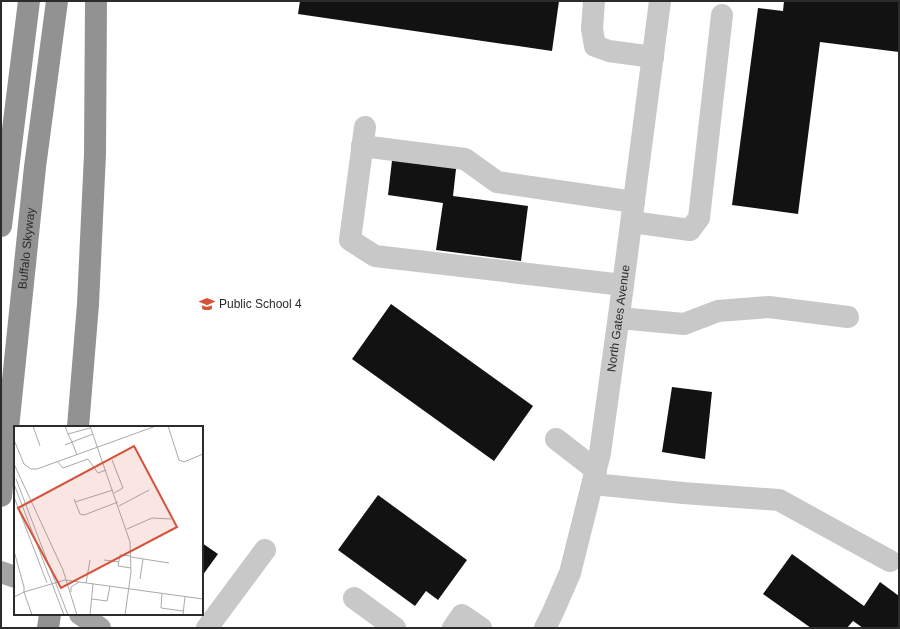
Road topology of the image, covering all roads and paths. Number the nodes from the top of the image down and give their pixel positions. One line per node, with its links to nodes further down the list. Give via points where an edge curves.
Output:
1 (29, 1): 9 (highway)
2 (57, 1): 16 (highway, Buffalo Skyway, via 34,175)
3 (96, 1): 13 (highway, via 95,162 88,304)
4 (594, 1): 7 (street, via 592,29 595,46 609,51)
5 (660, 1): 7 (street, North Gates Avenue)
6 (722, 15): 8 (street, via 699,218 690,230)
7 (653, 57): 8 (street, North Gates Avenue)
8 (633, 212): 10 (street, North Gates Avenue); 10 (street, via 497,182 465,159 364,137 350,240 375,256)
9 (1, 226)
10 (623, 285): 12 (street, North Gates Avenue)
11 (848, 317): 12 (street, via 768,307 718,311 684,324)
12 (619, 318): 15 (street, North Gates Avenue, via 600,453)
13 (78, 426)
14 (556, 439): 15 (street)
15 (594, 477): 18 (street, via 683,493 779,500); 30 (street, North Gates Avenue, via 570,573)
16 (1, 496)
17 (265, 550): 26 (street)
18 (890, 560)
19 (1, 572): 20 (main road)
20 (14, 577)
21 (354, 598): 27 (street)
22 (50, 615): 24 (highway)
23 (81, 615): 25 (main road)
24 (48, 628)
25 (100, 628)
26 (207, 628)
27 (395, 628)
28 (453, 628): 29 (street, via 462,615)
29 (481, 628)
30 (545, 628)

